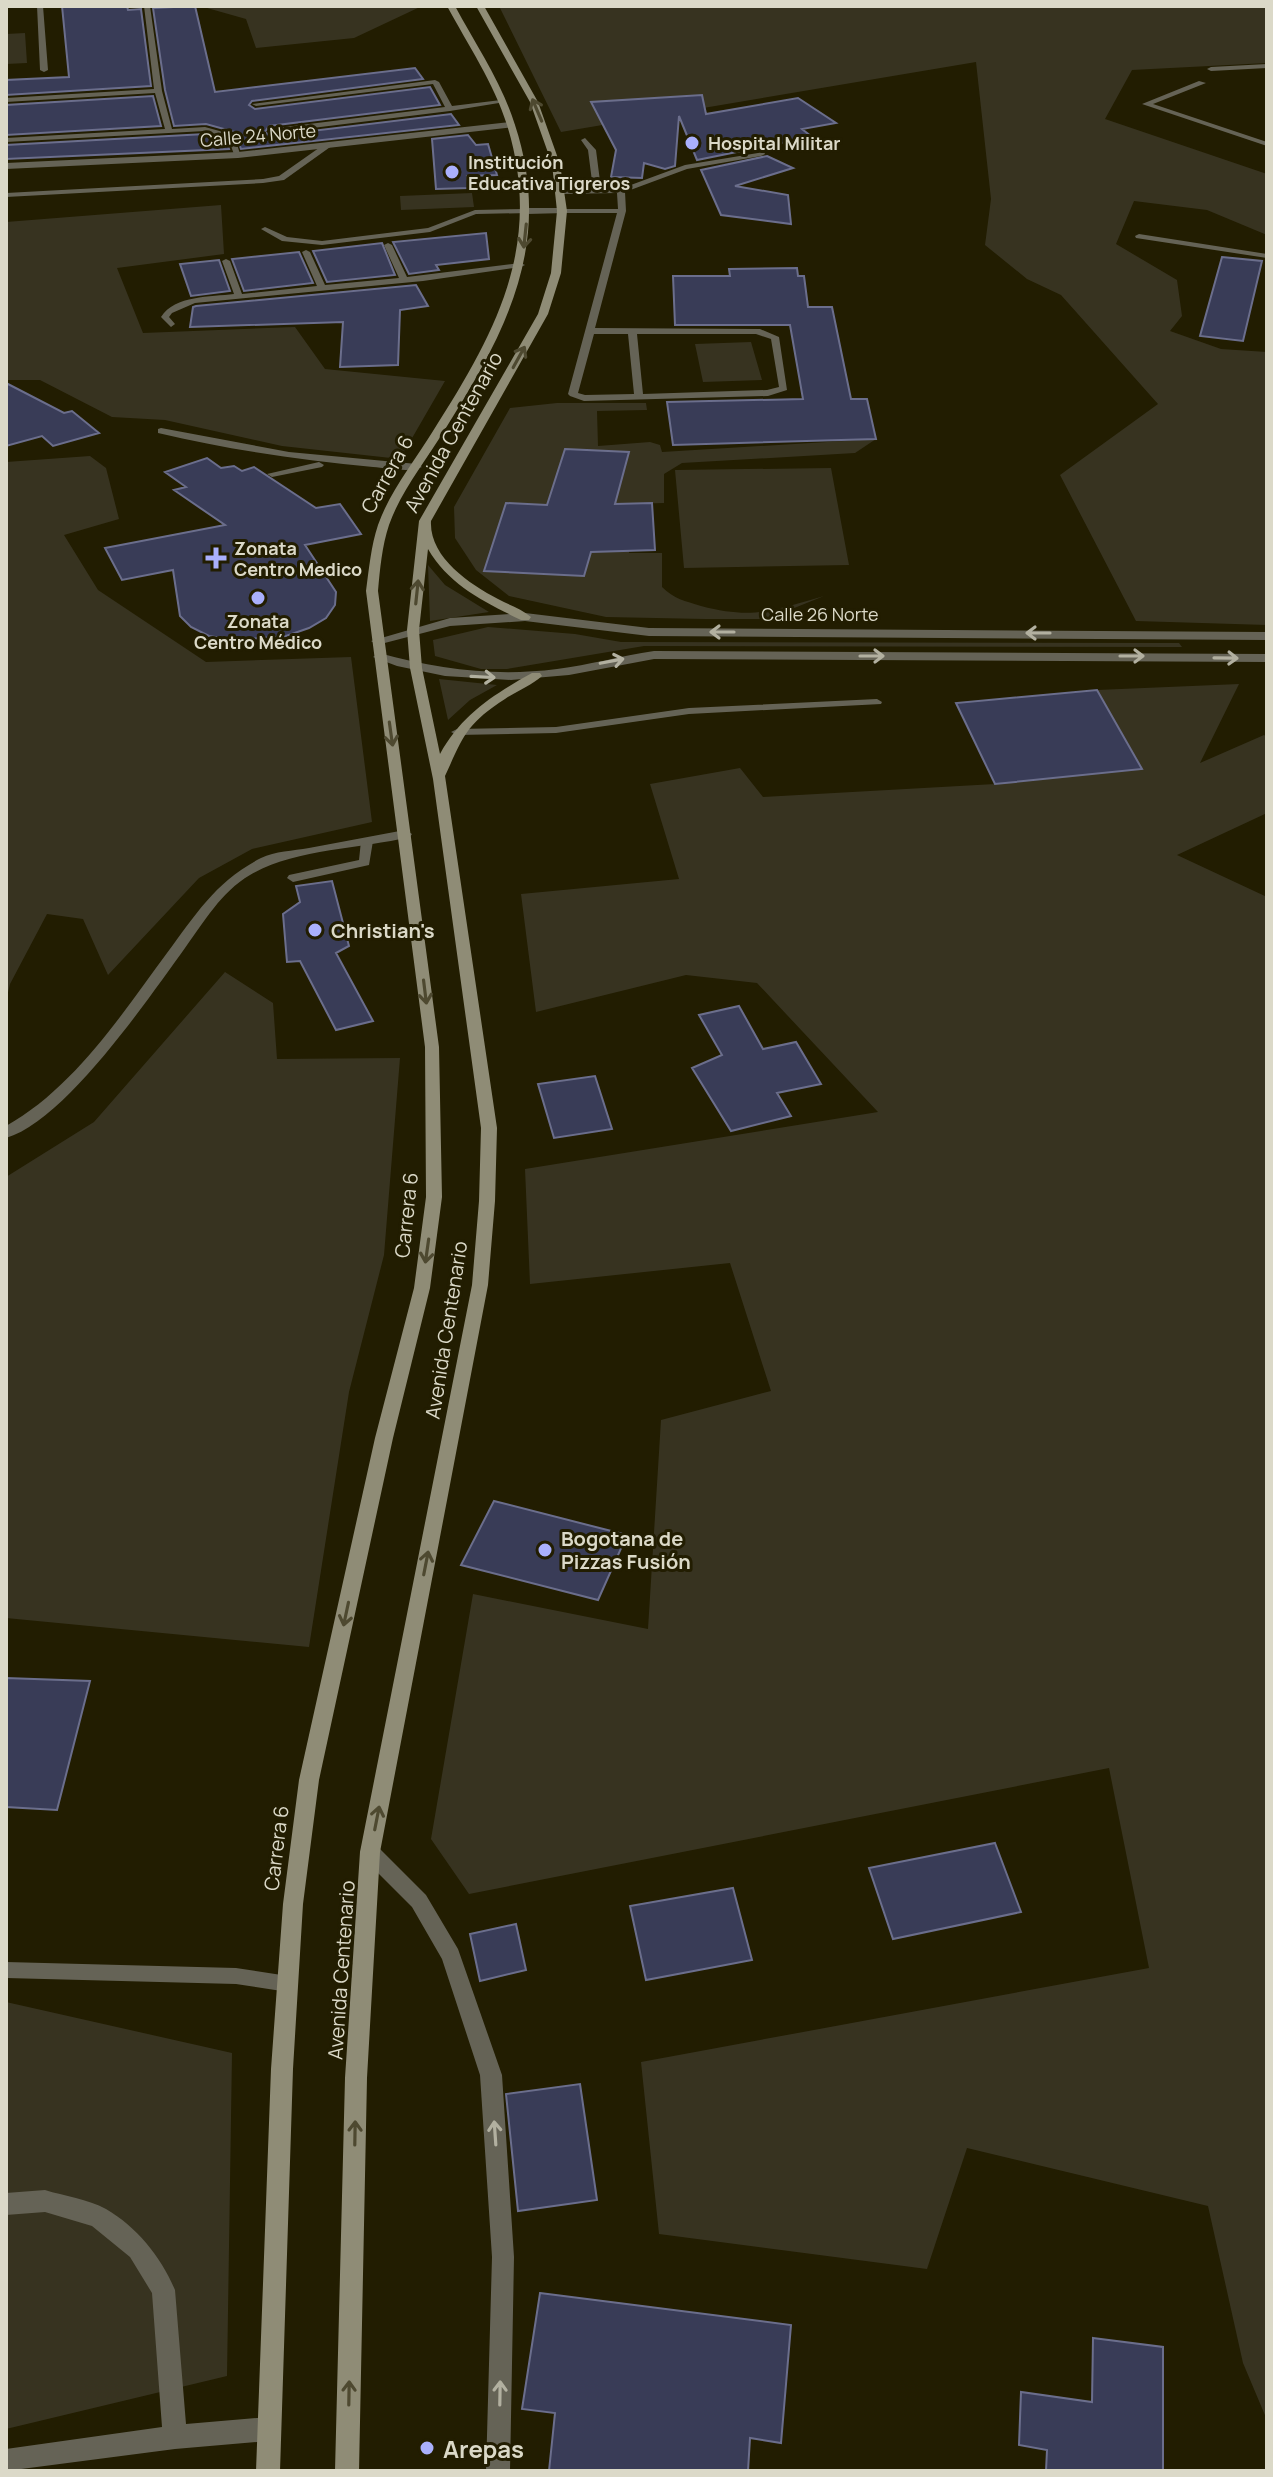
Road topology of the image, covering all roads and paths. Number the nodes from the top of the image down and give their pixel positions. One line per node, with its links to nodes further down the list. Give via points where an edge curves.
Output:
1 (40, 6): 7 (lane)
2 (147, 6): 9 (lane)
3 (451, 6): 11 (main road, Carrera 6)
4 (480, 6): 26 (main road, Avenida Centenario, one-way to 4, via 556,164 534,102)
5 (1267, 66): 6 (street)
6 (1211, 69)
7 (44, 70)
8 (1202, 83): 19 (lane, via 1146,104)
9 (158, 91): 10 (lane); 15 (lane)
10 (6, 100)
11 (501, 102): 13 (lane); 14 (main road, Carrera 6)
12 (256, 104): 13 (lane, via 435,82)
13 (450, 109): 16 (lane)
14 (511, 125): 20 (street, Calle 24 Norte); 28 (main road, Carrera 6, via 524,169)
15 (169, 131): 17 (lane); 22 (lane, via 220,132 231,137)
16 (272, 131)
17 (6, 140)
18 (585, 140): 24 (lane, via 592,150)
19 (1267, 144)
20 (329, 145): 22 (street, Calle 24 Norte); 27 (lane, via 281,178 263,181)
21 (761, 154): 25 (lane, via 685,167)
22 (238, 155): 23 (street, Calle 24 Norte)
23 (6, 166)
24 (597, 191): 25 (lane); 26 (lane)
25 (621, 191): 30 (lane)
26 (559, 192): 29 (main road, Avenida Centenario)
27 (6, 195)
28 (527, 211): 29 (street); 31 (lane, via 475,212 430,230 322,243 285,239); 37 (main road, Carrera 6, one-way to 37)
29 (562, 211): 30 (lane); 49 (main road, Avenida Centenario, one-way to 29, via 543,314 556,273)
30 (622, 211): 42 (lane)
31 (265, 229)
32 (1139, 236): 35 (lane)
33 (388, 245): 38 (lane)
34 (306, 252): 39 (lane)
35 (1267, 256)
36 (226, 261): 40 (lane)
37 (521, 265): 38 (lane); 47 (main road, Carrera 6, via 485,354)
38 (404, 280): 39 (lane)
39 (322, 288): 40 (lane)
40 (239, 296): 41 (lane, via 179,306 165,317)
41 (171, 324)
42 (590, 331): 43 (lane); 44 (lane, via 573,394)
43 (632, 331): 44 (lane); 44 (lane, via 757,331 775,337 784,388 768,393)
44 (639, 396)
45 (161, 431): 46 (lane)
46 (332, 462): 47 (lane); 48 (lane)
47 (417, 467): 53 (main road, Carrera 6, via 388,515 377,550 372,591)
48 (272, 474)
49 (425, 521): 50 (main road, via 433,548 452,573); 51 (main road, Avenida Centenario, one-way to 49)
50 (525, 617): 51 (street, Calle 26 Norte); 52 (street, Calle 26 Norte, one-way to 50, via 649,632)
51 (413, 630): 53 (street, Calle 26 Norte); 55 (main road, Avenida Centenario)
52 (1267, 636)
53 (378, 649): 55 (street); 60 (main road, Carrera 6, one-way to 60)
54 (1267, 658): 56 (street, one-way to 54, via 654,655)
55 (416, 668): 56 (street, one-way to 56, via 481,677); 59 (main road, Avenida Centenario)
56 (536, 676): 58 (main road, via 478,711)
57 (877, 702): 58 (lane, via 689,711 556,730)
58 (457, 732): 59 (main road)
59 (439, 779): 64 (main road, Avenida Centenario, one-way to 59, via 480,1285 487,1201 489,1128)
60 (405, 834): 61 (street); 66 (main road, Carrera 6, one-way to 66, via 432,1047 434,1197 422,1288 309,1780)
61 (367, 841): 62 (lane, via 365,862); 63 (street, via 270,859 242,874 217,895 94,1056 43,1110)
62 (293, 878)
63 (6, 1133)
64 (370, 1852): 72 (main road, Avenida Centenario, one-way to 64, via 356,2078); 73 (street, one-way to 64, via 503,2257 491,2075 451,1956 419,1901)
65 (6, 1970): 66 (lane, via 236,1976)
66 (288, 1984): 68 (main road, Carrera 6)
67 (6, 2204): 69 (street, via 45,2201 98,2217 138,2249 163,2290)
68 (269, 2429): 69 (street); 71 (main road, Carrera 6)
69 (175, 2437): 70 (street)
70 (6, 2461)
71 (268, 2471)
72 (347, 2471)
73 (498, 2471)

